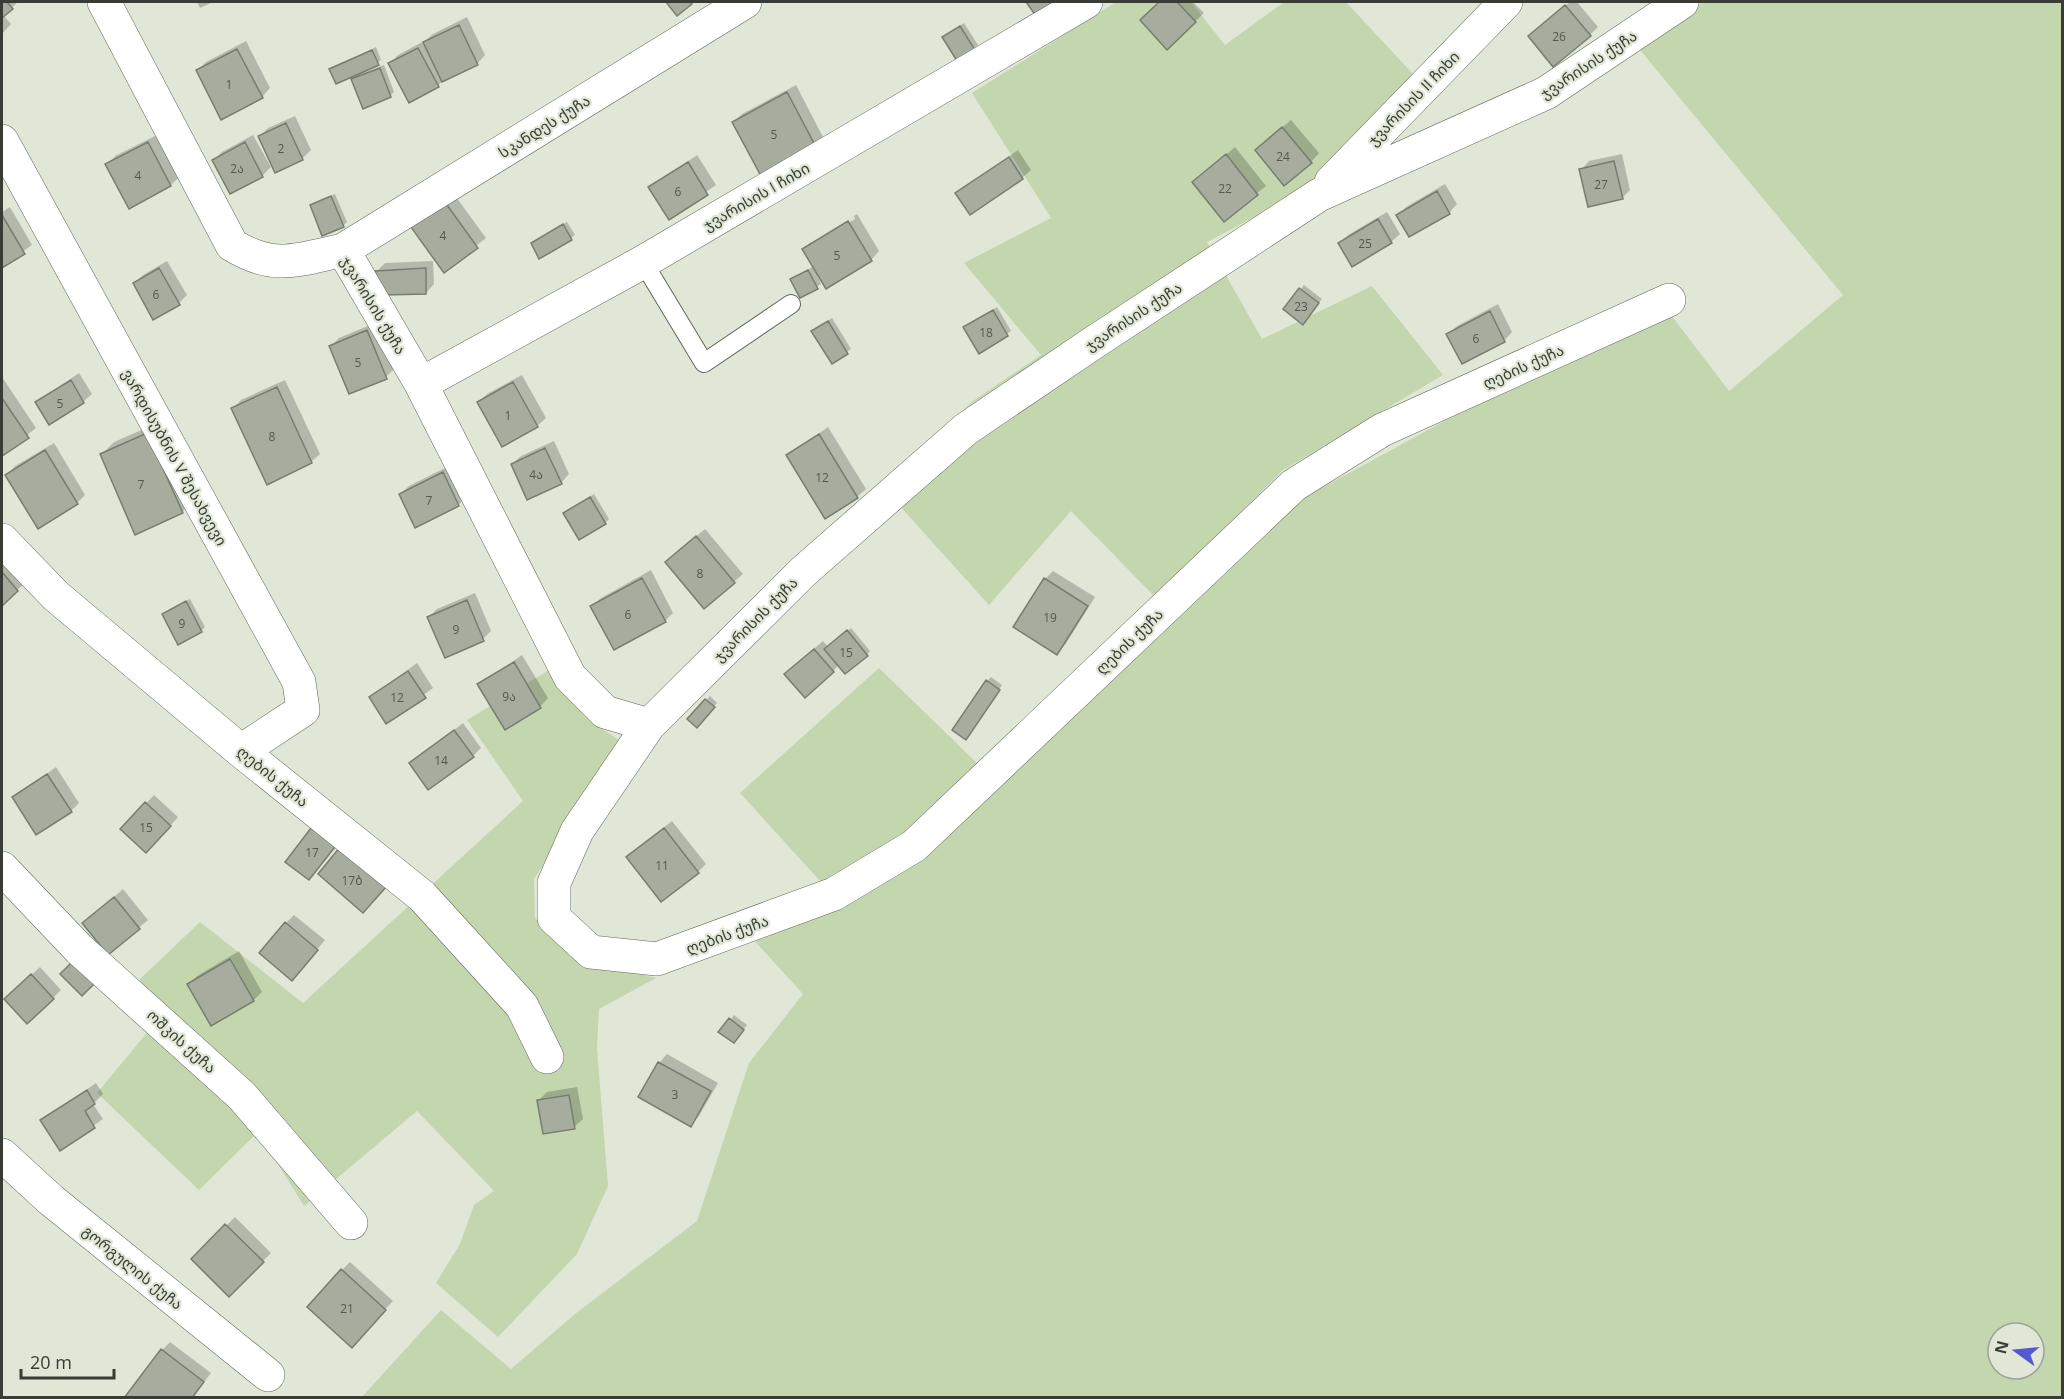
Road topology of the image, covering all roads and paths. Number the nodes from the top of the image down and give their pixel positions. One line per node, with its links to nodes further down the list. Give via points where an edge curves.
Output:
1 (745, 2): 8 (street, სკანდეს ქუჩა)
2 (1086, 2): 9 (street, ჯვარისის I ჩიხი)
3 (1506, 2): 7 (street, ჯვარისის II ჩიხი)
4 (1682, 2): 7 (street, ჯვარისის ქუჩა, via 1546,93)
5 (114, 5): 8 (street, ჯვარისის ქუჩა, via 231,245 253,258 282,263)
6 (2, 141): 15 (street, ვარდისუბნის V შესახვევი, via 298,682 303,710)
7 (1319, 195): 14 (street, ჯვარისის ქუჩა, via 966,429 804,572)
8 (343, 250): 12 (street, ჯვარისის ქუჩა)
9 (643, 262): 11 (lane, via 704,363); 12 (street, ჯვარისის I ჩიხი)
10 (1669, 300): 14 (street, ღების ქუჩა, via 1382,430 1294,485 914,846 834,894 657,959 591,951 554,918 554,883 577,831)
11 (791, 304)
12 (421, 384): 14 (street, ჯვარისის ქუჩა, via 570,677 605,712)
13 (2, 540): 15 (street, ღების ქუჩა, via 56,596)
14 (649, 725)
15 (241, 751): 17 (street, ღების ქუჩა, via 422,896 522,1006)
16 (2, 868): 19 (street, ოშკის ქუჩა, via 79,949 242,1096)
17 (548, 1057)
18 (2, 1155): 20 (street, გორგულის ქუჩა, via 51,1200)
19 (351, 1223)
20 (268, 1375)

